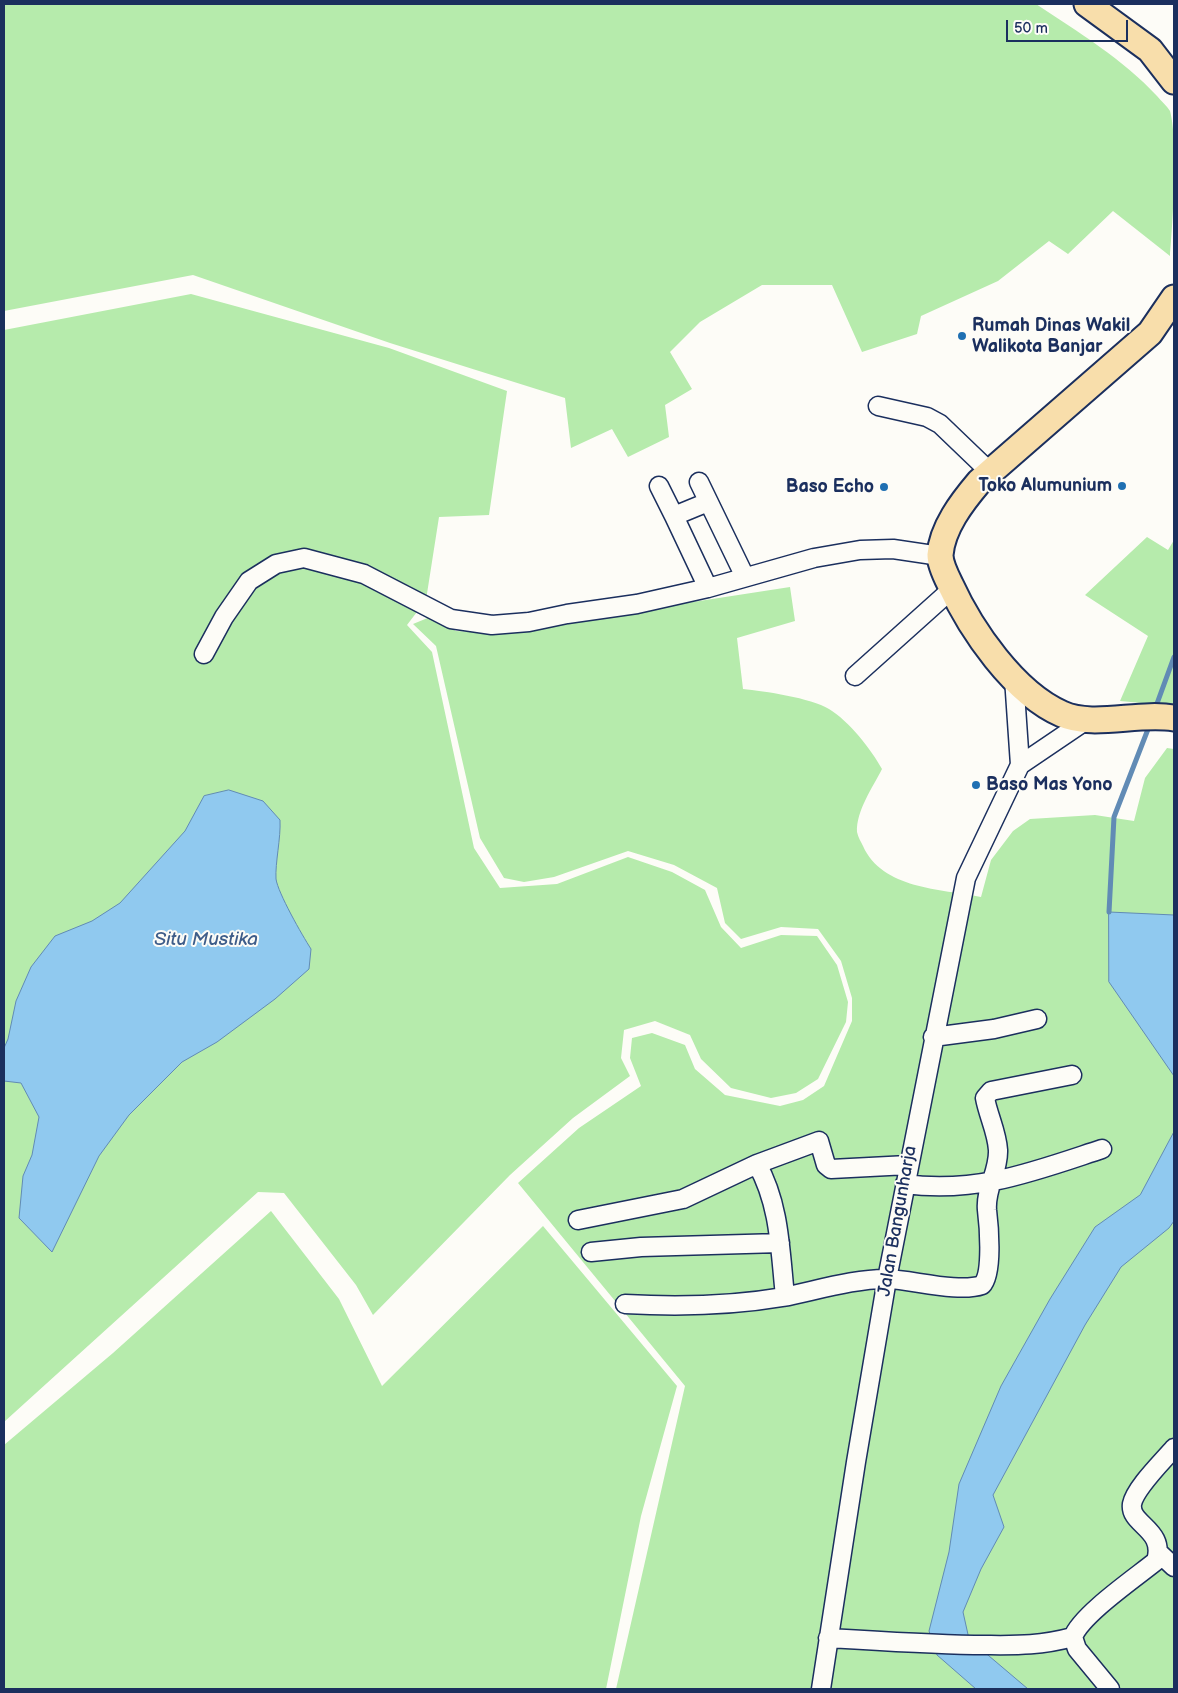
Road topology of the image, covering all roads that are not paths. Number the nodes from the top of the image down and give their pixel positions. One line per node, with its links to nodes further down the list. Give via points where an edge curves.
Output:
1 (1087, 4): 2 (highway, via 1150,50)
2 (1174, 82)
3 (1174, 298): 5 (highway, via 1150,333)
4 (878, 406): 5 (street, via 927,417 940,424)
5 (990, 472): 10 (highway, via 960,505 949,525)
6 (698, 482): 8 (street)
7 (659, 486): 9 (street)
8 (708, 502): 9 (street); 11 (street)
9 (674, 516): 12 (street)
10 (940, 556): 11 (street, via 894,549 860,550 814,558); 13 (highway)
11 (745, 577): 12 (street)
12 (708, 588): 14 (street, via 637,604 492,625 451,619 364,574 304,558 276,564 249,581)
13 (952, 589): 15 (street); 16 (highway, via 982,640)
14 (204, 654)
15 (855, 676)
16 (1014, 678): 18 (highway, via 1062,714); 19 (street)
17 (1174, 718): 18 (highway, via 1127,716)
18 (1085, 720): 19 (street)
19 (1020, 765): 21 (street, Jalan Bangunharja, via 966,878)
20 (1037, 1019): 21 (street, via 994,1030)
21 (933, 1037): 25 (street, Jalan Bangunharja)
22 (1072, 1075): 26 (street, via 986,1094 998,1150)
23 (1102, 1149): 26 (street)
24 (757, 1164): 25 (street, via 819,1141 826,1165 830,1168); 28 (street, via 672,1203); 29 (street, via 772,1196)
25 (908, 1165): 27 (street, Jalan Bangunharja)
26 (991, 1183): 27 (street, via 940,1187); 31 (street, via 984,1284 954,1287)
27 (905, 1184): 31 (street, Jalan Bangunharja)
28 (578, 1220)
29 (780, 1243): 30 (street, via 641,1247); 32 (street)
30 (590, 1252)
31 (887, 1279): 32 (street); 38 (street, Jalan Bangunharja)
32 (784, 1296): 33 (street, via 730,1305 676,1307)
33 (624, 1304)
34 (1174, 1448): 35 (street, via 1136,1494 1132,1506 1136,1518 1154,1535)
35 (1158, 1552): 36 (street); 37 (street, via 1156,1561 1077,1628)
36 (1174, 1567)
37 (1073, 1637): 38 (street, via 1044,1645 1012,1647); 40 (street, via 1077,1649)
38 (828, 1638): 39 (street, Jalan Bangunharja)
39 (821, 1689)
40 (1110, 1689)

